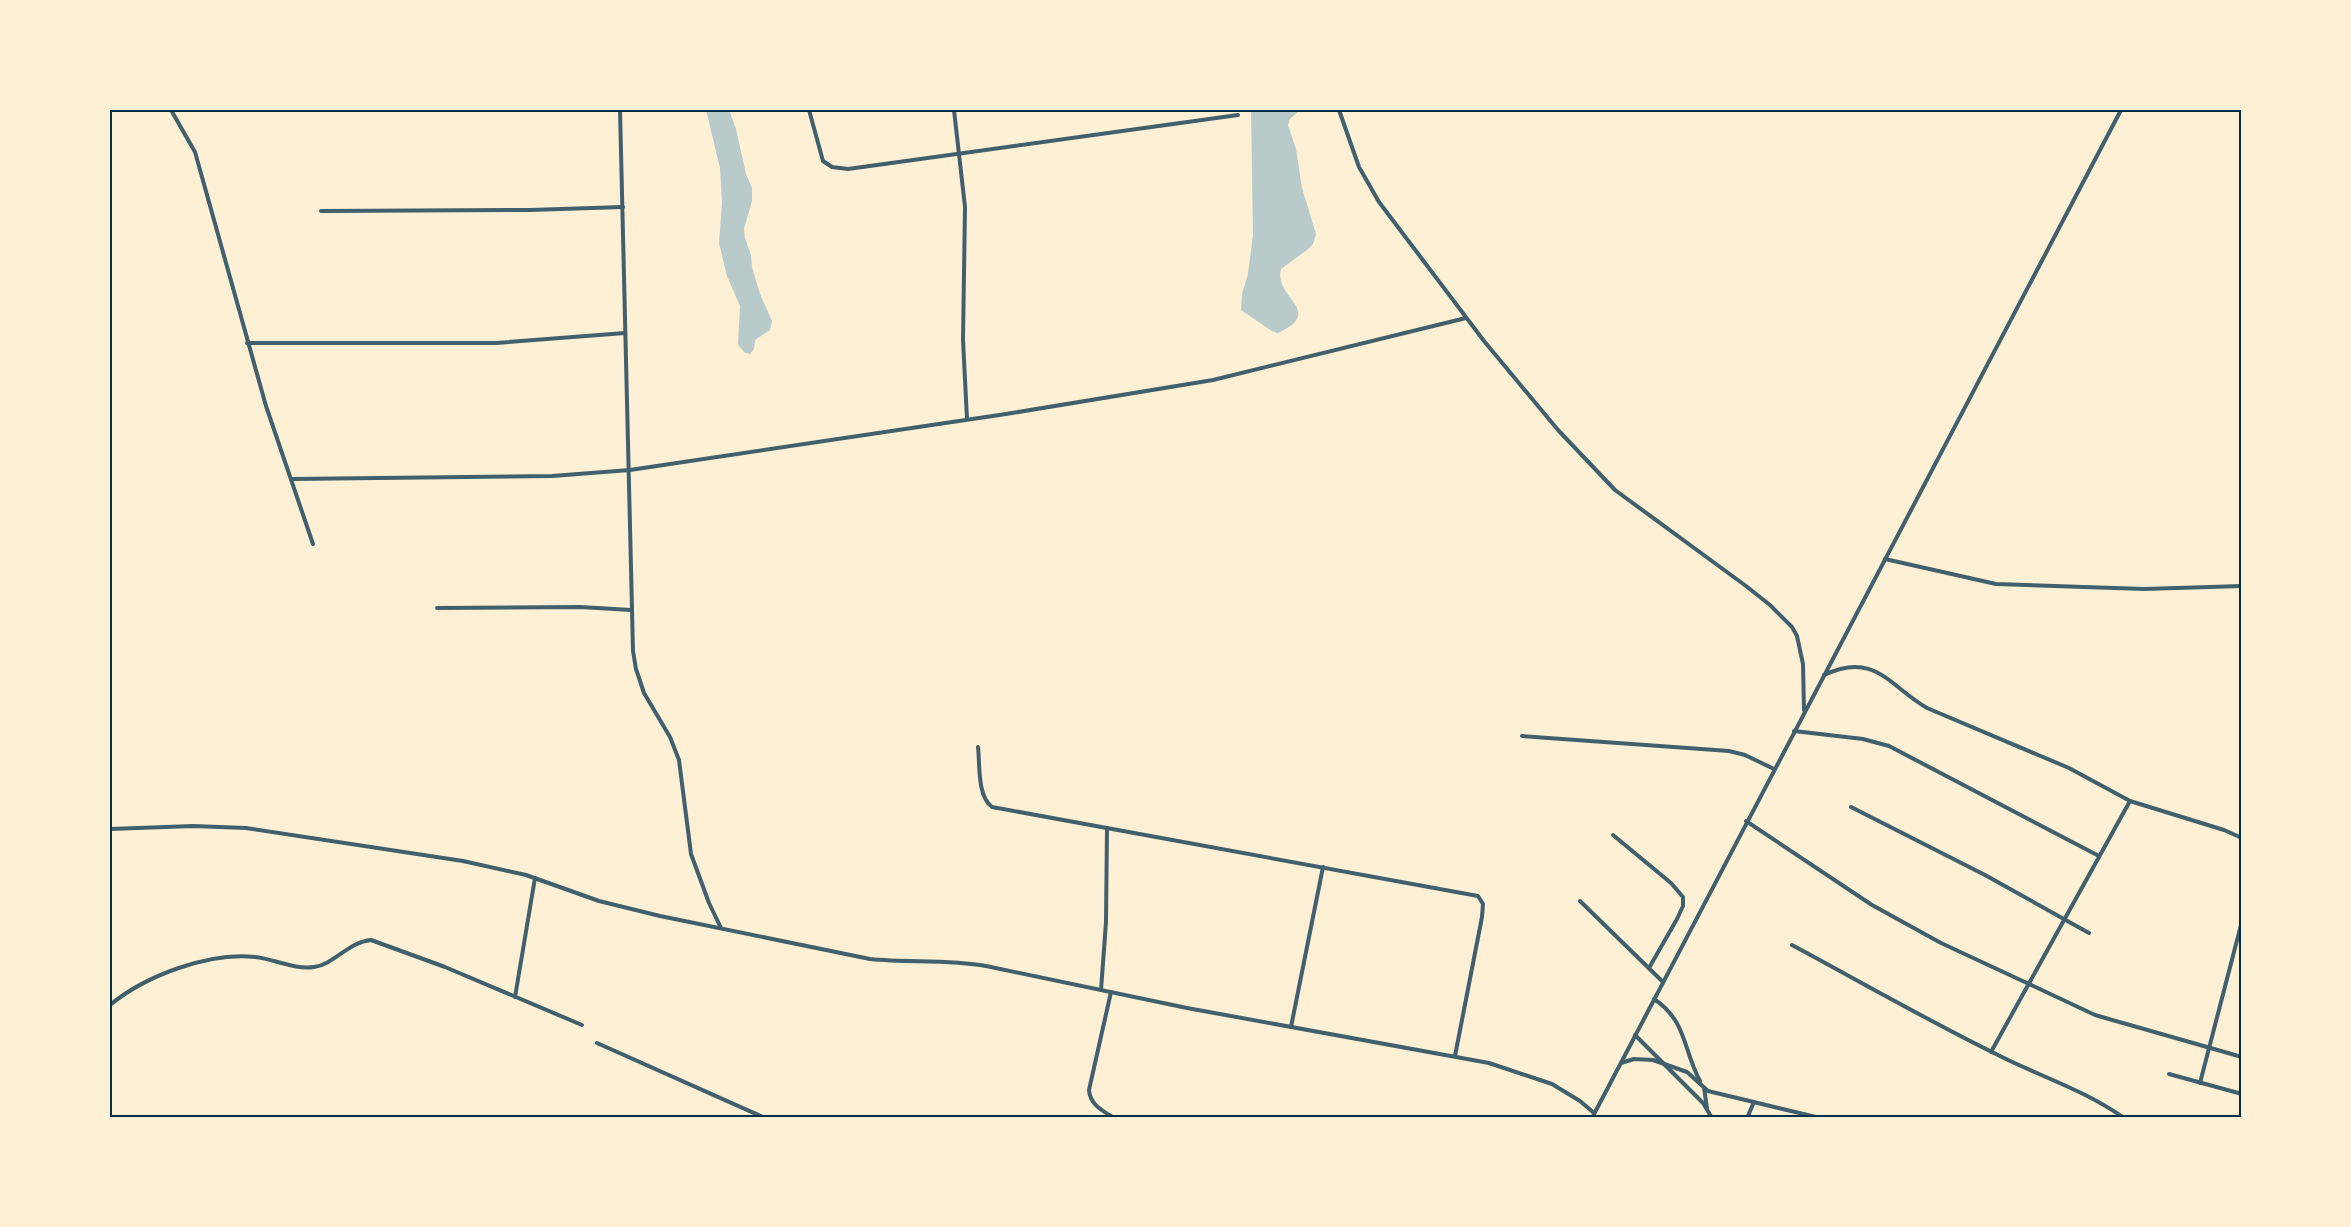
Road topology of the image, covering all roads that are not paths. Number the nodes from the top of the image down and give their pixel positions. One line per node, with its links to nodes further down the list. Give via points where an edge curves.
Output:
1 (171, 110): 13 (street, via 195,152)
2 (620, 110): 9 (street)
3 (809, 110): 8 (street, via 823,161 832,167 875,167)
4 (954, 110): 8 (street)
5 (1340, 110): 11 (street, via 1353,154 1368,184)
6 (2121, 110): 18 (street)
7 (1238, 115): 8 (street)
8 (960, 154): 14 (street, via 966,231 963,340)
9 (623, 207): 10 (street); 12 (street)
10 (321, 211)
11 (1466, 318): 14 (street, via 1213,380); 23 (street, via 1558,430 1615,490 1746,586 1792,627 1803,664)
12 (625, 333): 13 (street, via 496,343); 15 (street)
13 (247, 343): 16 (street)
14 (967, 419): 15 (street)
15 (630, 471): 16 (street); 21 (street)
16 (291, 479): 17 (street)
17 (313, 544)
18 (1885, 559): 19 (street, via 1996,584 2144,589); 22 (street)
19 (2241, 586)
20 (437, 608): 21 (street)
21 (631, 610): 41 (street, via 636,669 644,693 679,760 691,854)
22 (1822, 675): 23 (street); 28 (street, via 1836,669 1862,667 1885,675 1927,708 2069,768)
23 (1804, 711): 24 (street)
24 (1794, 731): 27 (street); 35 (street, via 1889,746)
25 (1521, 736): 27 (street, via 1729,751)
26 (978, 747): 31 (street, via 985,800 992,807)
27 (1774, 769): 30 (street)
28 (2130, 801): 34 (street); 35 (street)
29 (1851, 807): 39 (street)
30 (1746, 821): 45 (street); 46 (street, via 1872,905)
31 (1107, 828): 36 (street); 47 (street)
32 (110, 829): 37 (street, via 246,828 463,861)
33 (1613, 835): 44 (street, via 1683,897 1677,919)
34 (2241, 838)
35 (2099, 856): 39 (street)
36 (1323, 867): 53 (street); 58 (street, via 1482,899 1482,917)
37 (535, 878): 41 (street, via 599,901); 49 (street)
38 (1580, 902): 44 (street)
39 (2065, 919): 42 (street); 46 (street)
40 (2241, 921): 56 (street)
41 (721, 928): 47 (street, via 870,959 956,961)
42 (2089, 933)
43 (1792, 945): 57 (street)
44 (1649, 968): 45 (street)
45 (1663, 982): 50 (street)
46 (2029, 984): 56 (street, via 2095,1015); 57 (street)
47 (1101, 990): 48 (street)
48 (1111, 992): 53 (street); 70 (street, via 1089,1090 1095,1104)
49 (515, 997): 51 (street, via 371,940 350,946 321,966 308,968 253,957 204,961 153,978); 52 (street)
50 (1654, 999): 54 (street); 64 (street, via 1674,1017)
51 (110, 1005)
52 (582, 1025)
53 (1291, 1027): 58 (street)
54 (1635, 1035): 60 (street); 61 (street)
55 (597, 1042): 69 (street)
56 (2209, 1048): 59 (street); 63 (street)
57 (1991, 1052): 74 (street, via 2086,1094)
58 (1455, 1056): 68 (street, via 1509,1068 1551,1084 1580,1101)
59 (2241, 1057)
60 (1621, 1063): 61 (street, via 1643,1059); 68 (street)
61 (1666, 1064): 64 (street, via 1687,1072); 67 (street)
62 (2169, 1074): 63 (street)
63 (2200, 1083): 65 (street)
64 (1704, 1088): 66 (street); 67 (street)
65 (2241, 1095)
66 (1754, 1102): 72 (street); 73 (street)
67 (1707, 1108): 71 (street)
68 (1593, 1115)
69 (765, 1118)
70 (1114, 1118)
71 (1712, 1118)
72 (1747, 1118)
73 (1820, 1118)
74 (2124, 1118)

